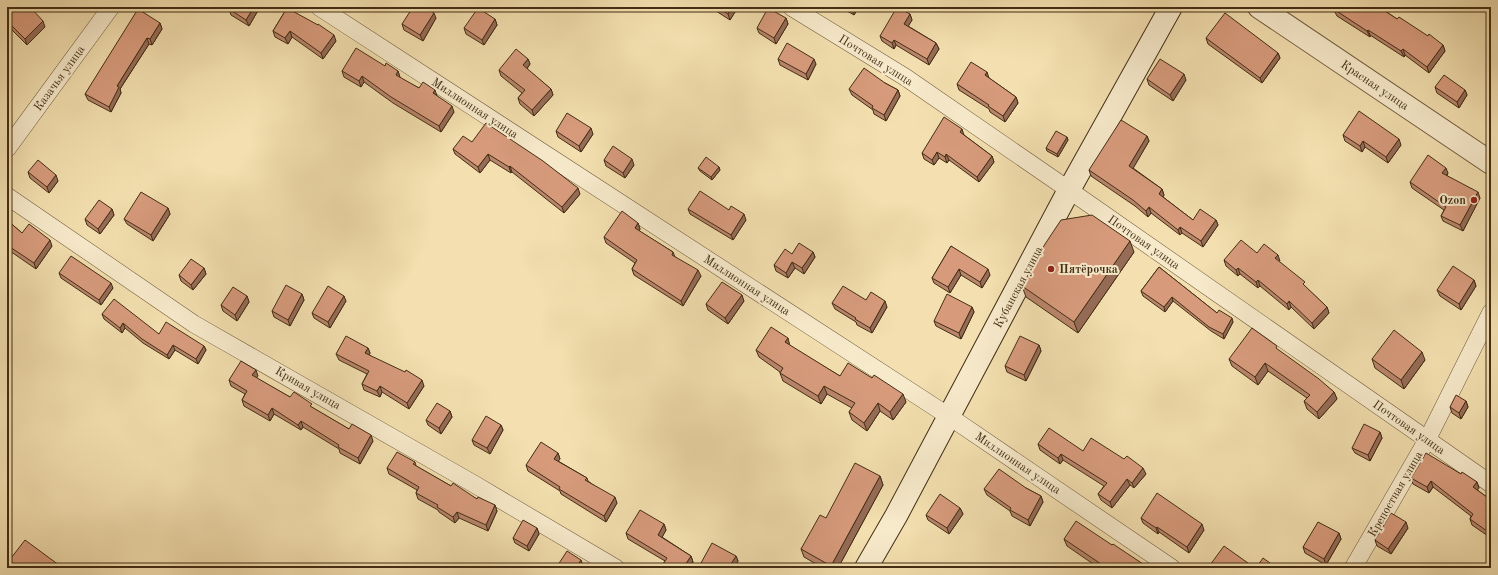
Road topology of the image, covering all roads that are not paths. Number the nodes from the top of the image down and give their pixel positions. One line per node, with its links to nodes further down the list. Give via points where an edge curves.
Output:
1 (111, 7): 6 (street, Казачья улица)
2 (319, 7): 11 (street, Миллионная улица)
3 (791, 7): 8 (street, Почтовая улица, via 905,77)
4 (1171, 7): 8 (main road, Кубанская улица)
5 (1259, 7): 7 (main road, Красная улица)
6 (7, 149)
7 (1491, 163)
8 (1069, 190): 11 (main road, Кубанская улица); 12 (street, Почтовая улица)
9 (7, 196): 14 (street, Кривая улица, via 194,324)
10 (1491, 312): 12 (street, Крепостная улица)
11 (950, 416): 15 (main road, Кубанская улица); 16 (street, Миллионная улица)
12 (1427, 440): 13 (street, Почтовая улица); 17 (street, Крепостная улица)
13 (1491, 484)
14 (616, 568)
15 (866, 568)
16 (1172, 568)
17 (1352, 568)

